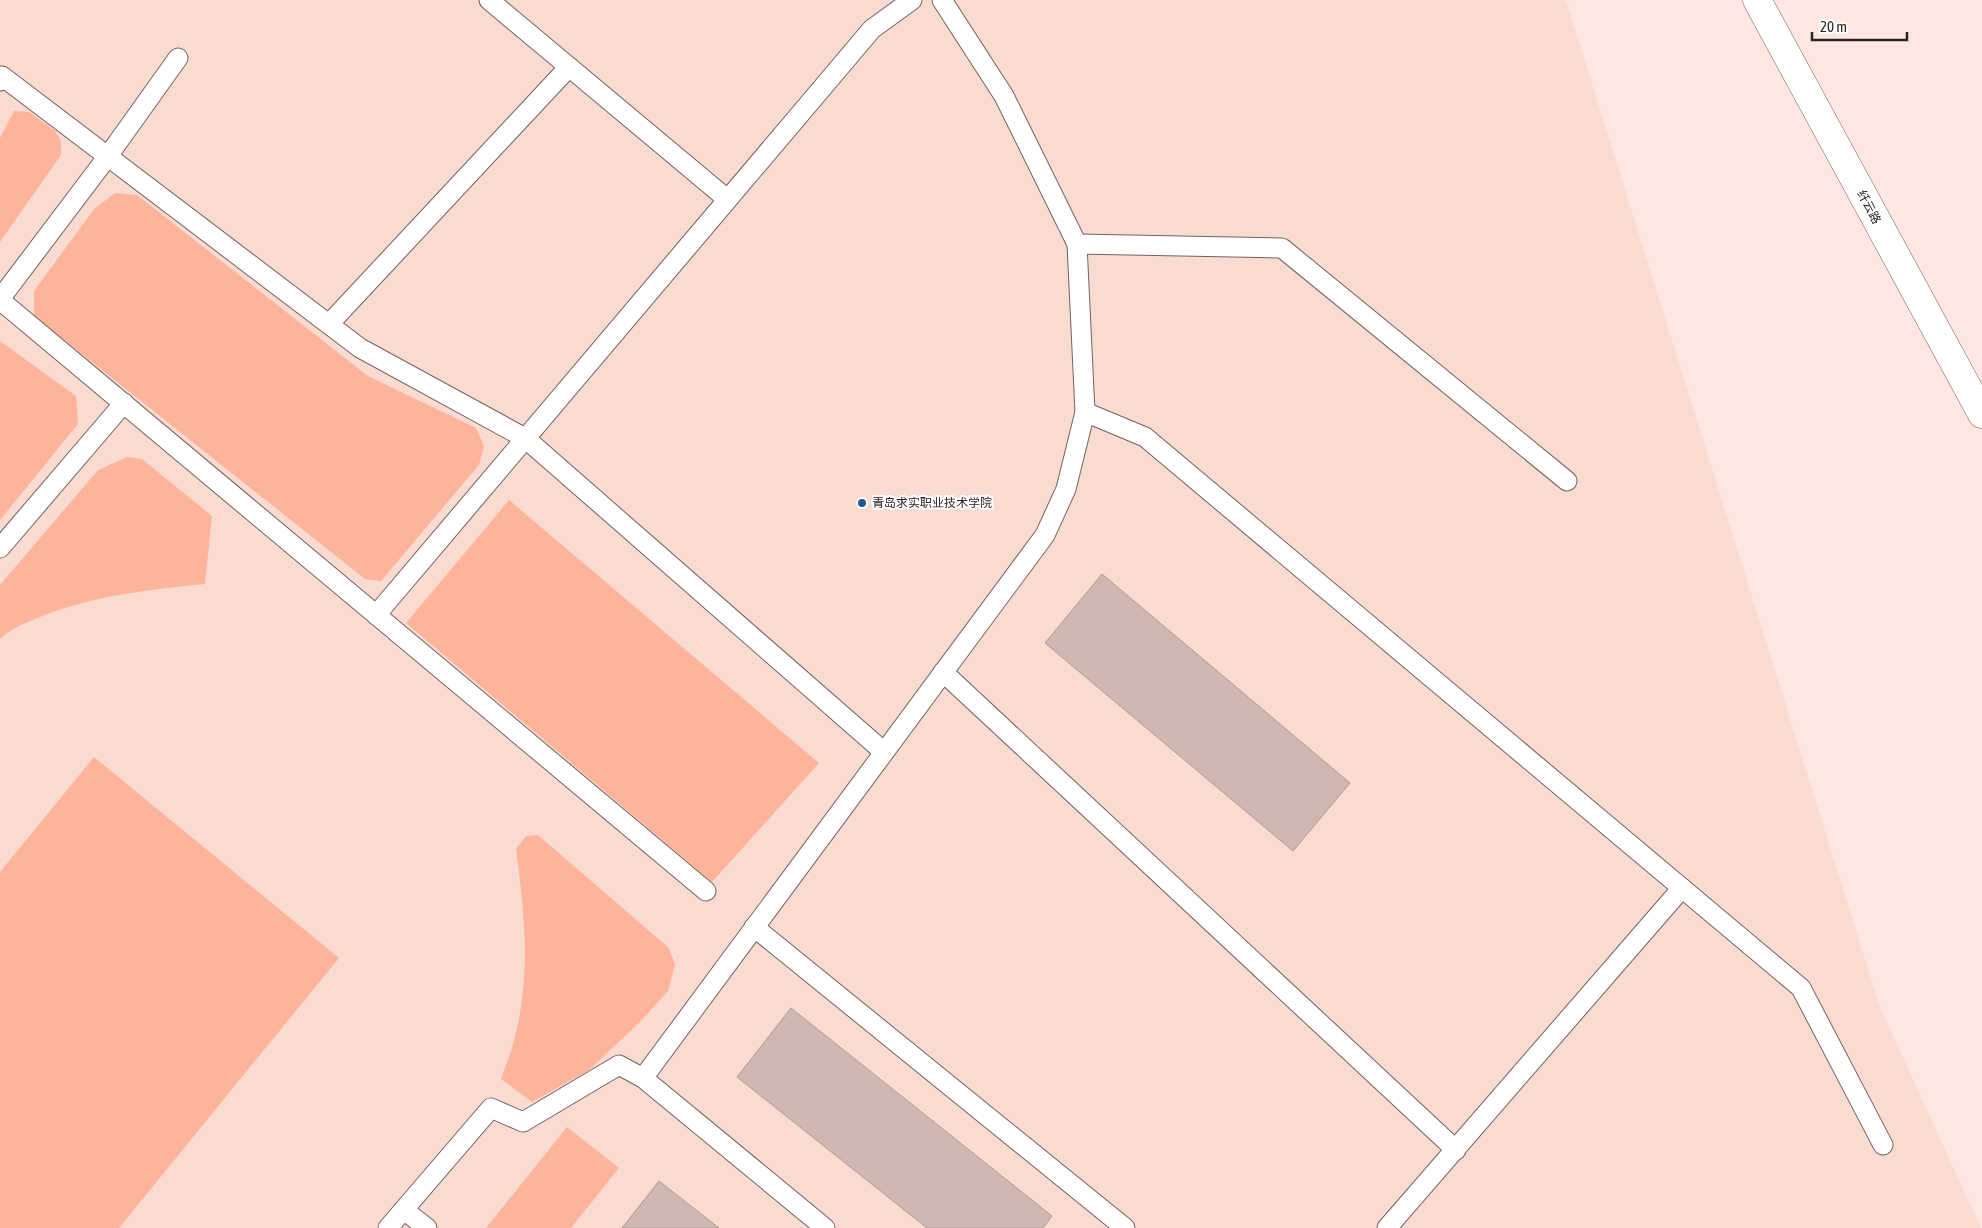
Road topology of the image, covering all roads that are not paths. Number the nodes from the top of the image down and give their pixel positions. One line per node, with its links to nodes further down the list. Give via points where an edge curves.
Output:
1 (489, 0): 6 (lane)
2 (912, 0): 9 (lane, via 872,29)
3 (942, 0): 10 (lane, via 1004,96)
4 (1757, 0): 15 (street, 纤云路)
5 (178, 58): 8 (lane)
6 (569, 67): 9 (lane); 12 (lane)
7 (1, 77): 8 (lane)
8 (108, 156): 11 (lane); 12 (lane)
9 (727, 199): 16 (lane)
10 (1077, 244): 14 (lane); 17 (lane, via 1282,248)
11 (0, 299): 13 (lane)
12 (329, 324): 16 (lane, via 360,348)
13 (124, 403): 18 (lane); 19 (lane)
14 (1085, 412): 20 (lane, via 1066,488 1045,535); 22 (lane, via 1145,437)
15 (1982, 414)
16 (525, 438): 19 (lane); 21 (lane)
17 (1567, 481)
18 (0, 548)
19 (376, 615): 23 (lane)
20 (943, 672): 21 (lane); 27 (lane)
21 (884, 752): 24 (lane)
22 (1682, 888): 26 (lane, via 1800,988); 27 (lane)
23 (706, 892)
24 (754, 927): 25 (lane); 29 (lane)
25 (642, 1078): 28 (lane, via 619,1065 522,1122 491,1108); 32 (lane)
26 (1883, 1145)
27 (1456, 1150): 33 (lane)
28 (404, 1210): 30 (lane); 31 (lane)
29 (1115, 1225)
30 (388, 1228)
31 (426, 1228)
32 (825, 1228)
33 (1387, 1228)

